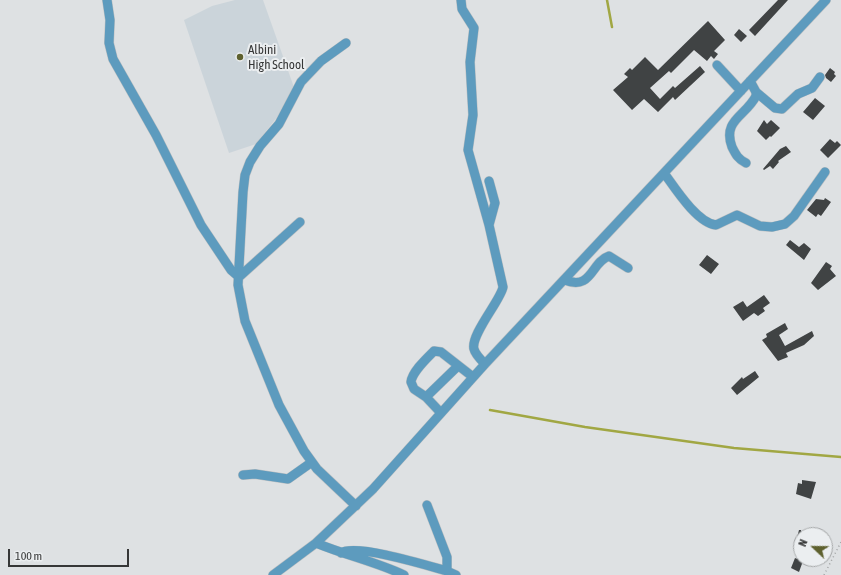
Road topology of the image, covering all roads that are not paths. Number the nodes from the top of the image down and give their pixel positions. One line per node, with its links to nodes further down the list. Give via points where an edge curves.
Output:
1 (107, 0): 17 (street, via 110,20 109,43 113,59 202,225)
2 (461, 0): 15 (street, via 462,9 474,25 470,62 473,115 468,150)
3 (826, 0): 7 (street)
4 (346, 43): 17 (street, via 321,61 301,82 279,124 250,162 243,192)
5 (717, 65): 8 (street)
6 (820, 76): 9 (street, via 812,88 798,94 782,108 775,108)
7 (750, 81): 8 (street); 9 (street)
8 (741, 90): 12 (street)
9 (756, 92): 10 (street, via 754,100 730,128 731,144 736,156)
10 (746, 164)
11 (825, 172): 12 (street, via 794,216 785,224 772,227 760,226 737,215 716,225 706,223)
12 (664, 173): 18 (street)
13 (489, 181): 15 (street, via 495,203)
14 (300, 222): 17 (street)
15 (490, 226): 19 (street, via 503,286 474,344 475,351)
16 (628, 268): 18 (street, via 609,256 584,280 575,283)
17 (239, 277): 24 (street, via 244,321 279,405)
18 (564, 280): 19 (street)
19 (485, 364): 21 (street)
20 (458, 366): 21 (street); 22 (street); 22 (street, via 438,350 430,355 411,382 414,389)
21 (473, 377): 23 (street)
22 (426, 397): 23 (street)
23 (441, 413): 27 (street)
24 (312, 462): 25 (street, via 288,479 261,474); 27 (street)
25 (243, 475)
26 (427, 505): 31 (street, via 447,557)
27 (356, 506): 28 (street)
28 (316, 543): 29 (street); 32 (street)
29 (341, 553): 30 (street); 31 (street, via 345,550 354,550 384,555)
30 (383, 566): 33 (street); 34 (street)
31 (447, 571): 35 (street)
32 (273, 575)
33 (388, 575)
34 (404, 575)
35 (456, 575)

